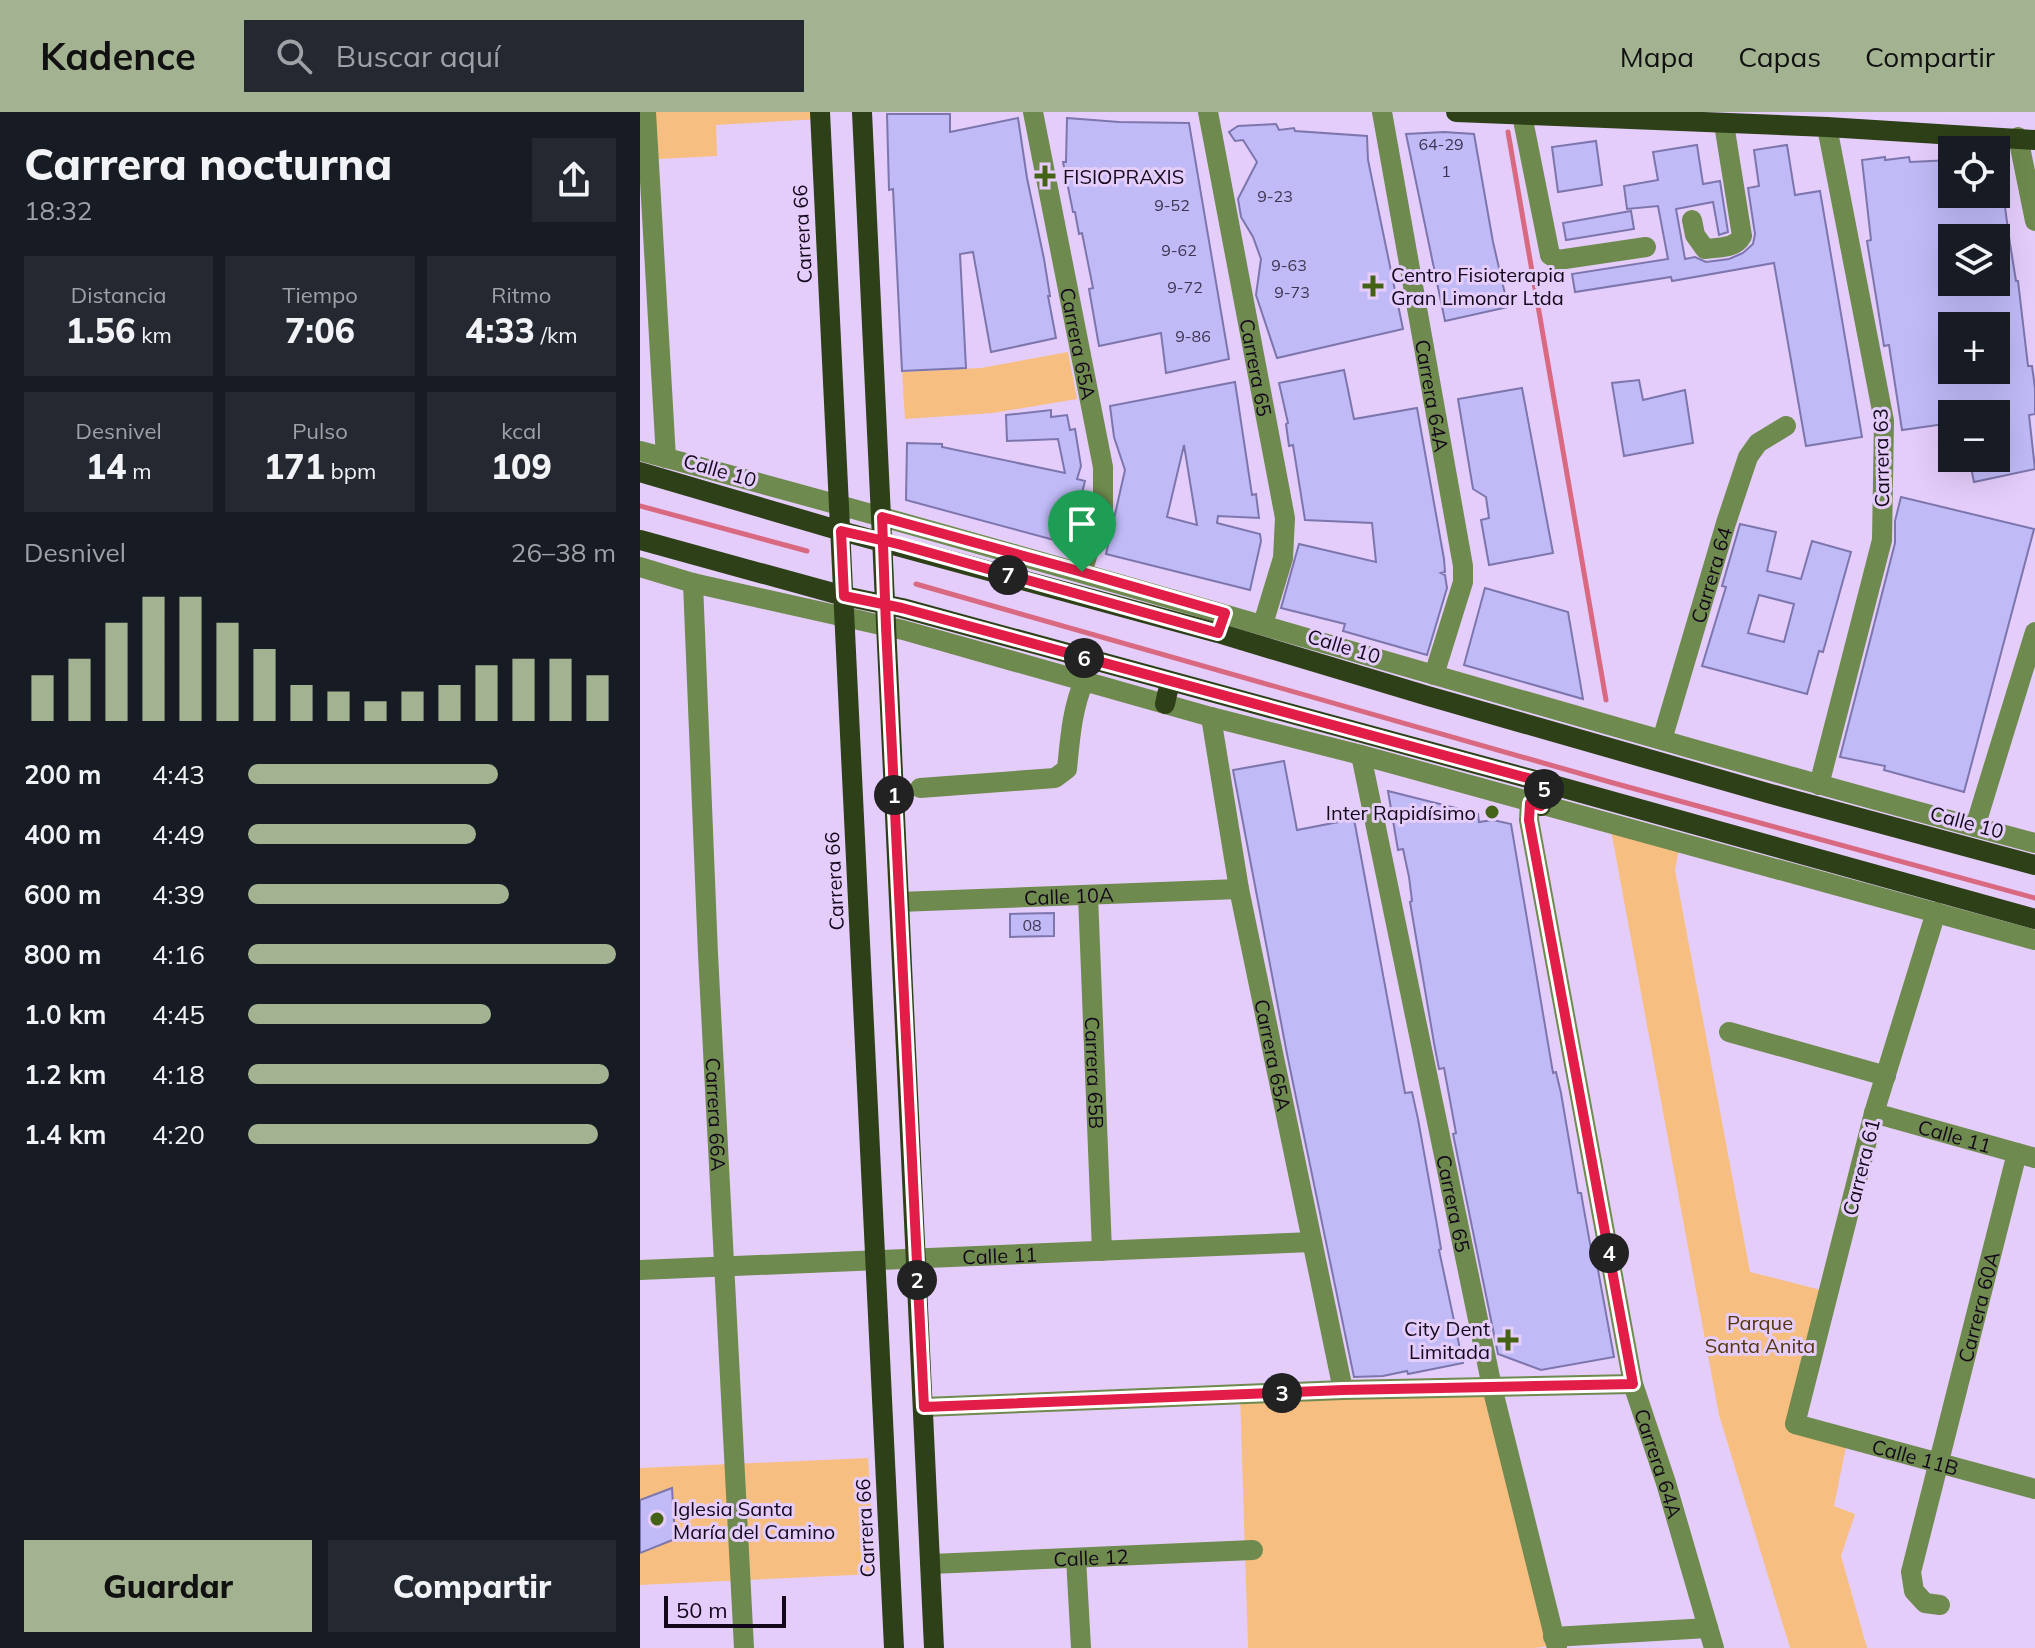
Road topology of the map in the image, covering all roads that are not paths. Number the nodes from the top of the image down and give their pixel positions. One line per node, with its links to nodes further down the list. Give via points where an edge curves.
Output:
1 (646, 112): 20 (street)
2 (820, 112): 22 (main road, Carrera 66)
3 (862, 112): 23 (main road)
4 (1033, 112): 28 (street, Carrera 65A, via 1103,467 1103,507)
5 (1208, 112): 34 (street, Carrera 65, via 1285,518 1283,558)
6 (1382, 112): 37 (street, Carrera 64A, via 1463,566 1463,582)
7 (1456, 112): 9 (main road)
8 (1692, 112): 11 (main road)
9 (1522, 115): 10 (main road); 17 (street, via 1550,255 1558,260)
10 (1622, 116): 11 (main road)
11 (1673, 122): 12 (main road)
12 (1724, 124): 13 (main road); 15 (street, via 1742,236 1730,246 1705,249)
13 (1827, 127): 14 (main road); 46 (street, Carrera 63, via 1884,421 1882,540)
14 (2026, 138): 16 (street)
15 (1692, 220)
16 (2035, 221)
17 (1646, 247)
18 (1786, 426): 43 (street, Carrera 64, via 1758,443 1748,457)
19 (640, 451): 20 (street, Calle 10)
20 (666, 458): 22 (street, Calle 10)
21 (640, 472): 24 (main road, Calle 10)
22 (840, 506): 23 (street, Calle 10); 24 (main road, Carrera 66)
23 (882, 517): 26 (main road); 28 (street, Calle 10)
24 (841, 531): 26 (main road, Calle 10); 30 (main road, Carrera 66)
25 (640, 540): 30 (main road)
26 (882, 541): 31 (main road); 33 (main road, Calle 10)
27 (640, 567): 29 (street)
28 (1082, 572): 33 (street, Calle 10)
29 (693, 583): 32 (street); 67 (street, Carrera 66A)
30 (844, 596): 31 (main road); 32 (main road, Carrera 66)
31 (885, 604): 35 (main road); 39 (main road)
32 (845, 617): 35 (street); 66 (main road, Carrera 66)
33 (1221, 623): 34 (street, Calle 10); 42 (main road, Calle 10, via 1428,696)
34 (1263, 624): 37 (street, Calle 10)
35 (886, 627): 38 (street); 55 (main road)
36 (2035, 632): 50 (street)
37 (1434, 675): 42 (street, Calle 10)
38 (1084, 681): 40 (street); 47 (street, via 1062,775)
39 (1170, 681): 40 (main road); 45 (main road)
40 (1165, 704): 41 (street)
41 (1211, 717): 44 (street); 53 (street, Carrera 65A)
42 (1624, 740): 43 (street, Calle 10); 49 (main road, Calle 10)
43 (1662, 740): 46 (street, Calle 10)
44 (1361, 755): 48 (street); 70 (street, Carrera 65)
45 (1546, 783): 48 (main road); 57 (main road)
46 (1819, 785): 49 (street, Calle 10)
47 (920, 788)
48 (1536, 804): 56 (street); 69 (street, Carrera 64A, via 1529,820)
49 (1888, 815): 50 (street, Calle 10); 52 (main road, Calle 10)
50 (1975, 827): 51 (street, Calle 10)
51 (2035, 843)
52 (2035, 865)
53 (1239, 889): 54 (street, Calle 10A); 63 (street, Carrera 65A)
54 (1088, 895): 55 (street, Calle 10A); 64 (street, Carrera 65B)
55 (899, 902): 65 (main road)
56 (1936, 912): 58 (street); 60 (street, Carrera 61)
57 (2035, 919)
58 (2035, 940)
59 (1729, 1032): 60 (street)
60 (1886, 1076): 61 (street, Carrera 61)
61 (1874, 1113): 62 (street, Calle 11); 73 (street, Carrera 61)
62 (2026, 1155): 74 (street, Carrera 60A)
63 (1312, 1242): 64 (street, Calle 11); 71 (street, Carrera 65A)
64 (1102, 1251): 65 (street, Calle 11)
65 (916, 1258): 66 (street, Calle 11); 72 (main road)
66 (876, 1260): 67 (street, Calle 11); 83 (main road, Carrera 66)
67 (726, 1266): 68 (street, Calle 11); 82 (street, Carrera 66A)
68 (640, 1270)
69 (1633, 1384): 70 (street); 80 (street, Carrera 64A)
70 (1492, 1387): 71 (street); 81 (street, Carrera 65)
71 (1343, 1390): 72 (street)
72 (924, 1407): 78 (main road)
73 (1795, 1424): 74 (street, Calle 11B)
74 (1938, 1462): 75 (street, Calle 11B); 79 (street, Carrera 60A, via 1911,1572 1914,1591 1925,1603)
75 (2035, 1489)
76 (1253, 1550): 77 (street, Calle 12)
77 (1076, 1558): 78 (street, Calle 12); 85 (street)
78 (931, 1564): 84 (main road)
79 (1940, 1605)
80 (1711, 1638): 81 (street)
81 (1555, 1642)
82 (744, 1648)
83 (894, 1648)
84 (934, 1648)
85 (1081, 1648)

